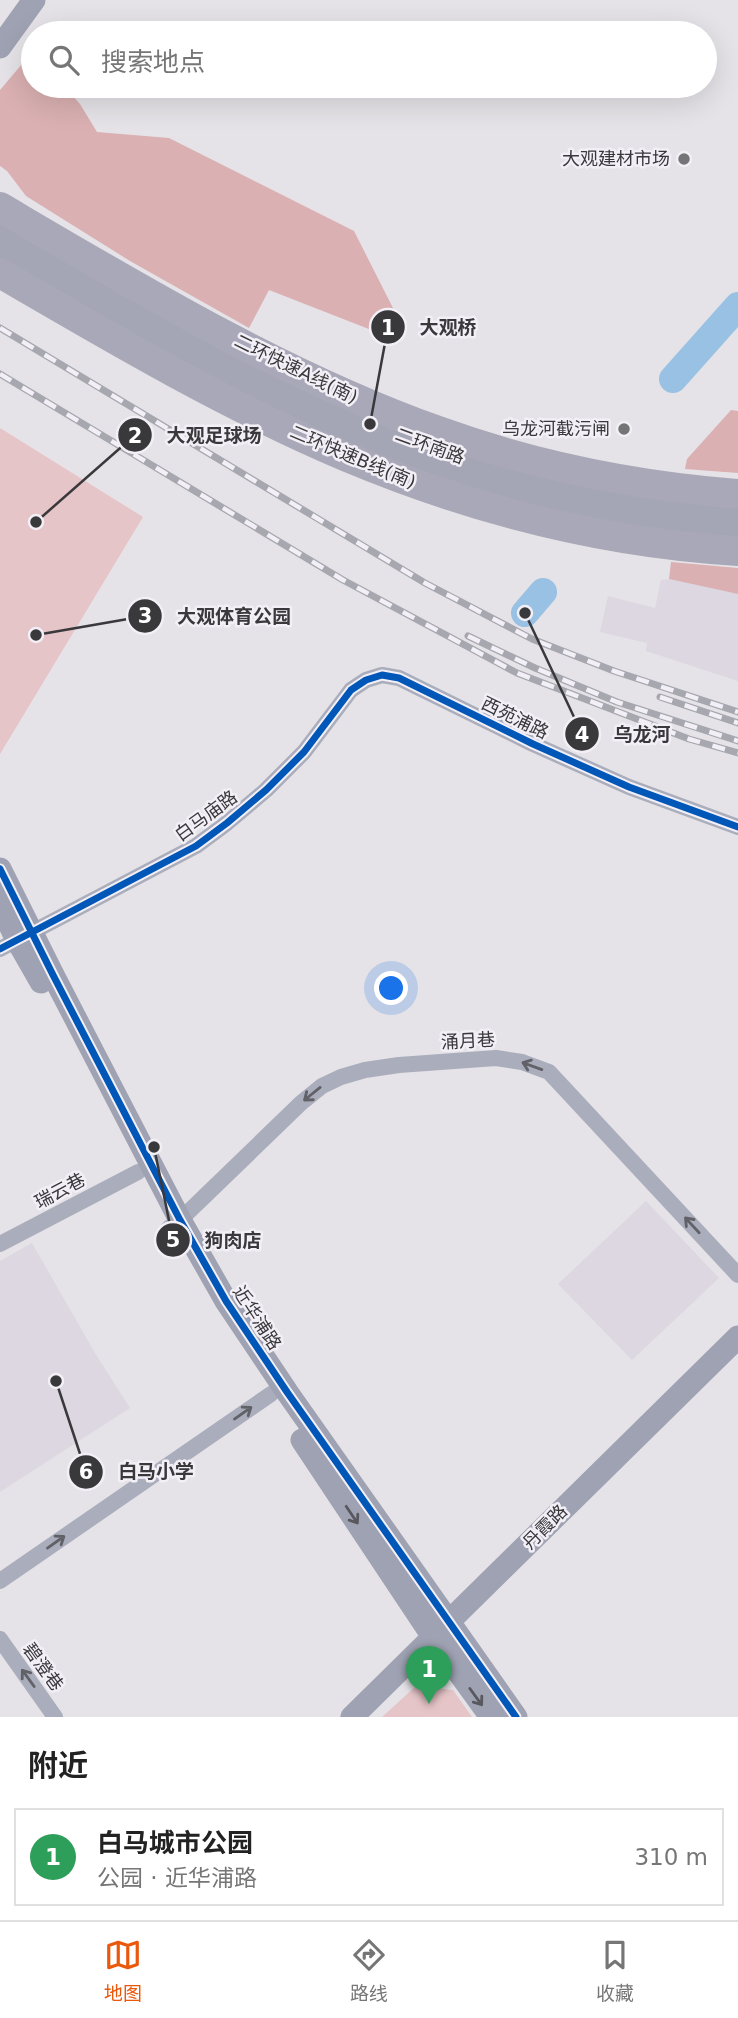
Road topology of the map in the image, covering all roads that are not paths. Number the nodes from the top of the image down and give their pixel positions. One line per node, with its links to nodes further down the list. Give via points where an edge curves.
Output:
1 (34, 0): 2 (street)
2 (0, 47)
3 (0, 207): 7 (highway, 二环快速A线(南), via 169,304 316,380 416,423)
4 (0, 227): 10 (main road, 二环南路, via 224,353 397,434 570,487)
5 (0, 253): 11 (main road, 二环南路, via 233,384 401,460 565,509)
6 (0, 273): 12 (highway, 二环快速B线(南), via 254,414 408,481 561,526)
7 (517, 456): 8 (highway, via 618,472); 9 (highway, 二环快速A线(南), via 604,477)
8 (738, 480)
9 (738, 494)
10 (738, 511)
11 (738, 534)
12 (738, 551)
13 (399, 678): 14 (street, 西苑浦路, via 629,787); 17 (street, 白马庙路, via 366,680 351,690 295,762 196,846)
14 (738, 827)
15 (0, 869): 17 (street, 近华浦路)
16 (0, 905): 17 (street, 近华浦路)
17 (16, 941): 18 (street, 近华浦路); 19 (street, 近华浦路)
18 (138, 1172): 19 (street, 近华浦路); 20 (street, 瑞云巷)
19 (175, 1224): 21 (street, 涌月巷, one-way to 19, via 549,1072 496,1058 365,1070 322,1086); 23 (street, 近华浦路, via 215,1309); 25 (street, 近华浦路)
20 (0, 1244)
21 (738, 1275)
22 (738, 1337): 25 (street, 丹霞路)
23 (271, 1394): 24 (street, one-way to 23); 25 (street, 近华浦路, one-way to 25)
24 (0, 1581)
25 (441, 1629): 28 (street, 丹霞路); 29 (street, 近华浦路, one-way to 29); 30 (street, 近华浦路)
26 (0, 1639): 27 (street, 碧澄巷, one-way to 26)
27 (55, 1717)
28 (352, 1717)
29 (491, 1717)
30 (516, 1717)

